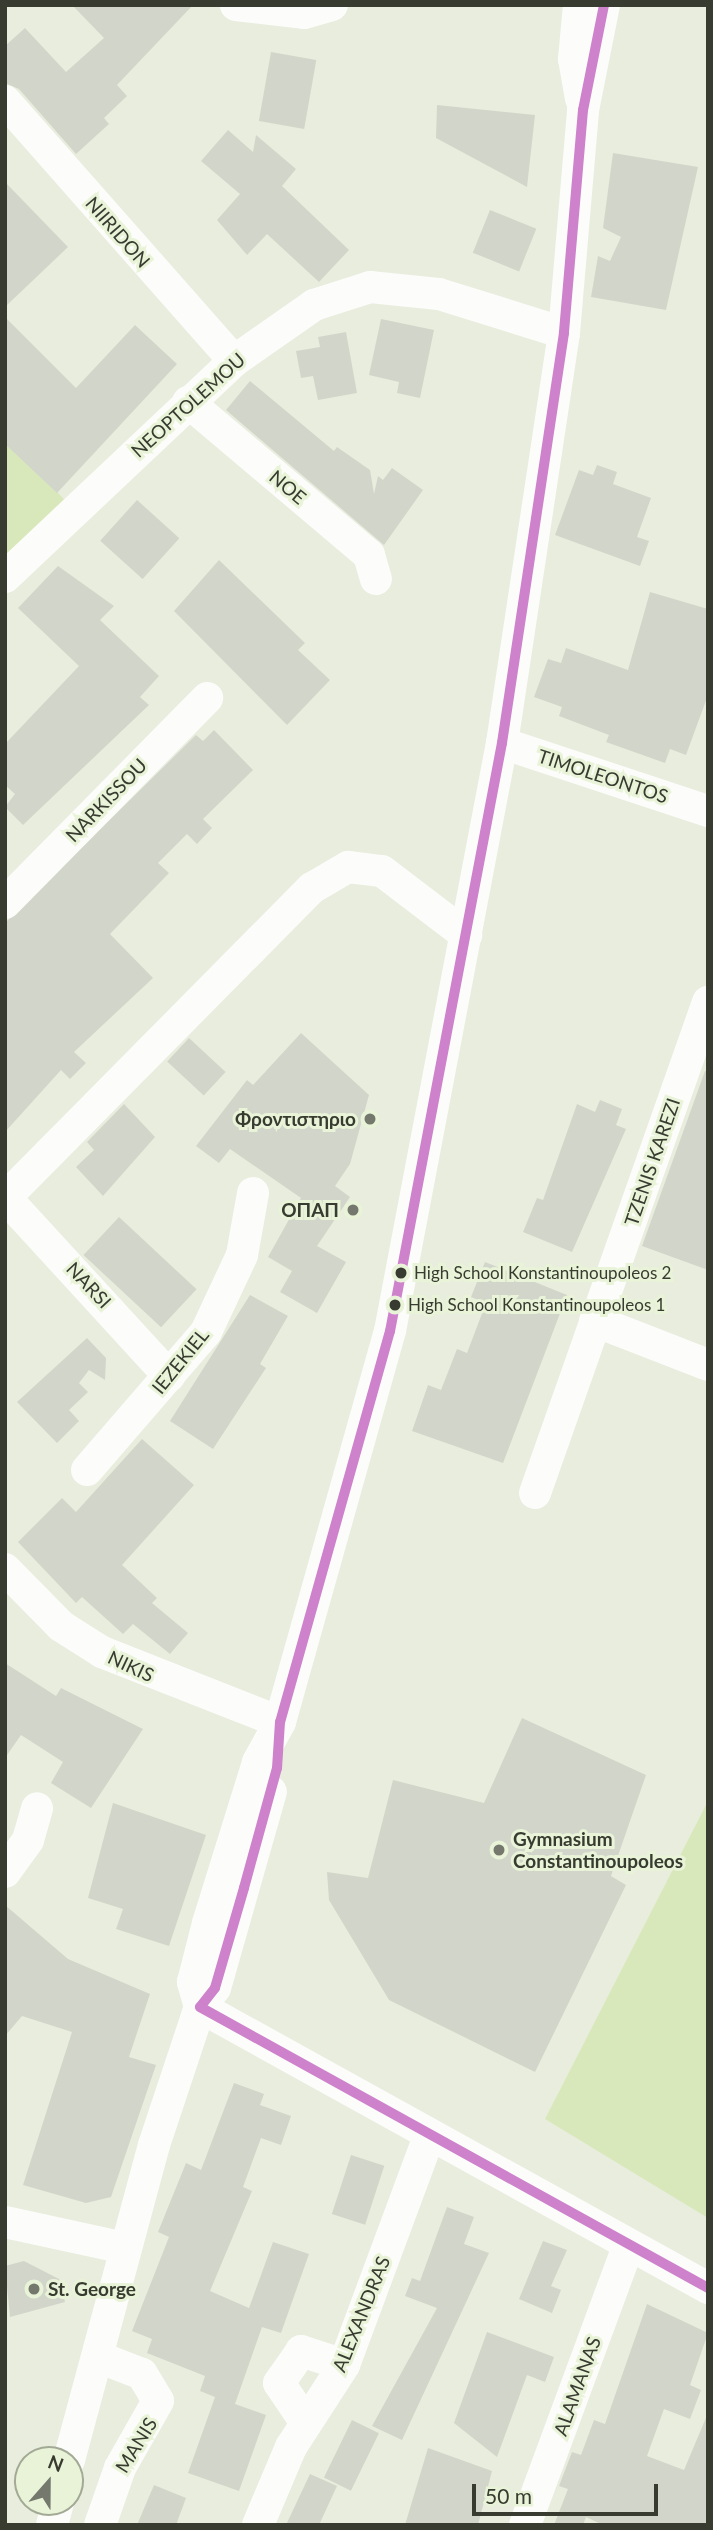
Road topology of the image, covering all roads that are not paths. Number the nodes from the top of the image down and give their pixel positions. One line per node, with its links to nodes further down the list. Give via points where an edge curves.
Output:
1 (236, 5): 2 (street, via 304,13)
2 (332, 5)
3 (579, 5): 6 (street, via 574,60)
4 (604, 5): 6 (street, via 600,48)
5 (5, 101): 8 (street, NIIRIDON)
6 (583, 110): 7 (street)
7 (564, 333): 8 (street, NEOPTOLEMOU, via 439,294 370,287 314,305); 13 (street)
8 (234, 360): 9 (street, NEOPTOLEMOU)
9 (188, 402): 10 (street, NEOPTOLEMOU); 11 (street, NOE, via 369,555)
10 (5, 577)
11 (376, 579)
12 (207, 698): 15 (street, NARKISSOU)
13 (502, 743): 14 (street, TIMOLEONTOS); 16 (street)
14 (706, 805)
15 (5, 903)
16 (466, 935): 19 (street, via 382,871 348,867 313,888); 26 (street, via 390,1331)
17 (708, 1002): 20 (street, TZENIS KAREZI)
18 (253, 1193): 22 (street, IEZEKIEL, via 237,1266 206,1332)
19 (5, 1197): 22 (street, NARSI)
20 (595, 1321): 21 (street); 24 (street, TZENIS KAREZI)
21 (708, 1365)
22 (169, 1376): 23 (street, IEZEKIEL)
23 (87, 1470)
24 (535, 1493)
25 (5, 1569): 26 (street, NIKIS, via 61,1626 102,1652)
26 (280, 1722): 29 (street, via 258,1762 208,1923 193,1982)
27 (37, 1808): 28 (street, via 29,1840)
28 (5, 1872)
29 (200, 2007): 30 (street); 33 (street)
30 (430, 2134): 32 (street); 36 (street, ALEXANDRAS)
31 (5, 2222): 33 (street)
32 (628, 2246): 34 (street); 41 (street, ALAMANAS)
33 (124, 2248): 35 (street)
34 (708, 2288)
35 (98, 2357): 38 (street); 39 (street, MANIS, via 142,2374 158,2401 120,2468)
36 (344, 2365): 37 (street, ALEXANDRAS); 37 (street, via 301,2351 279,2383)
37 (306, 2423): 40 (street, ALEXANDRAS)
38 (73, 2446)
39 (100, 2525)
40 (258, 2525)
41 (525, 2525)

